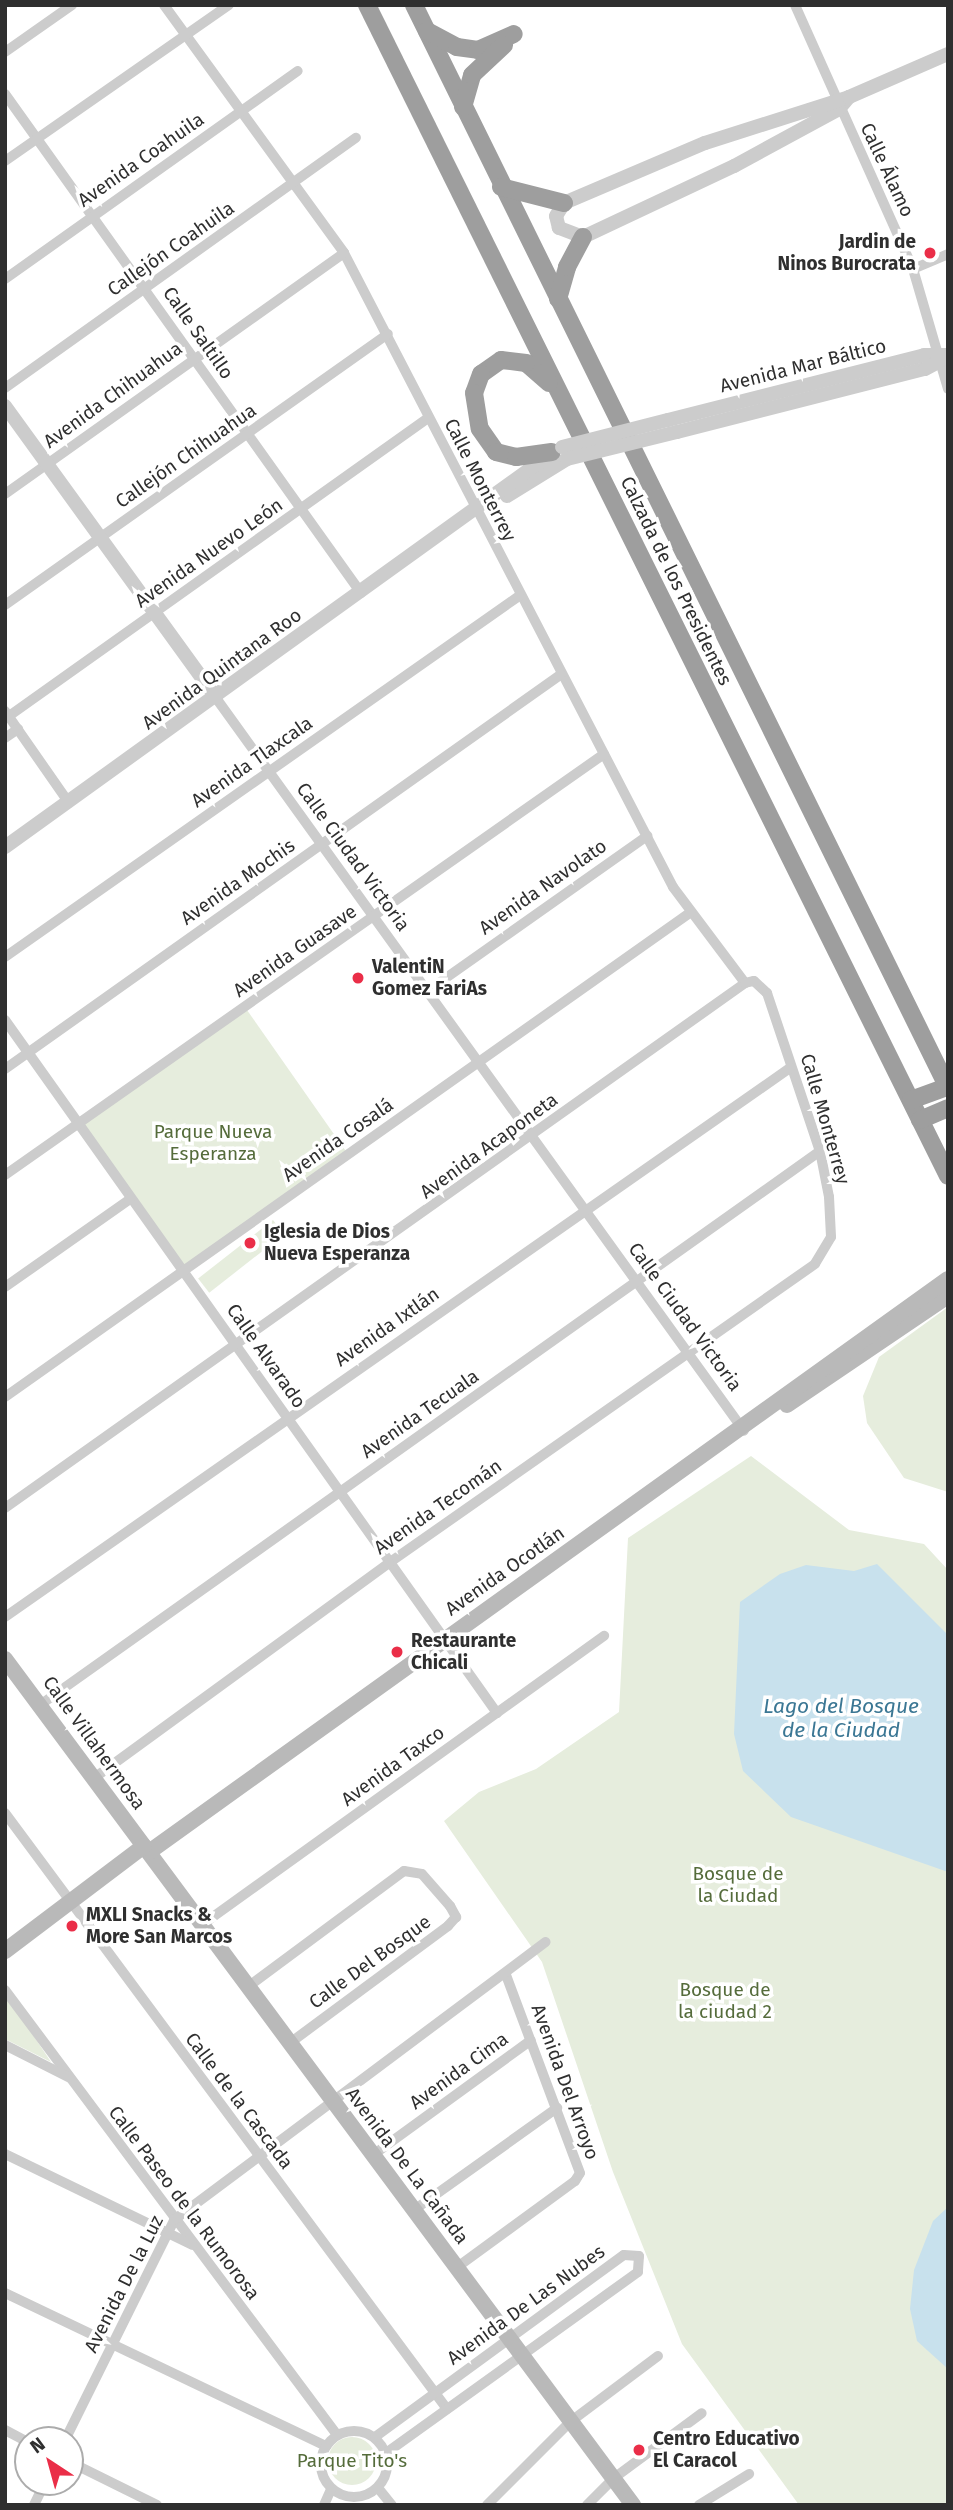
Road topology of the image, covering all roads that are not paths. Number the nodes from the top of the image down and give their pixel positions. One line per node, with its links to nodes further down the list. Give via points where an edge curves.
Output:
1 (72, 5): 9 (street)
2 (164, 5): 8 (street, Calle Monterrey)
3 (229, 5): 8 (street)
4 (367, 5): 37 (highway, Calzada de los Presidentes)
5 (414, 5): 7 (highway, Calzada de los Presidentes)
6 (795, 5): 13 (street, Calle Álamo)
7 (427, 31): 14 (highway, Calzada de los Presidentes); 14 (highway, via 457,47 478,50 514,34 479,65)
8 (186, 36): 15 (street, Calle Monterrey); 17 (street)
9 (5, 52)
10 (948, 54): 13 (street)
11 (298, 71): 15 (street, Avenida Coahuila)
12 (5, 94): 17 (street, Calle Saltillo)
13 (842, 102): 16 (street); 19 (street); 28 (street, Calle Álamo)
14 (463, 107): 22 (highway, Calzada de los Presidentes)
15 (241, 111): 21 (street, Calle Monterrey); 24 (street, Avenida Coahuila)
16 (774, 123): 19 (street); 23 (street, via 705,143)
17 (37, 138): 20 (street); 24 (street, Calle Saltillo)
18 (356, 138): 21 (street, Callejón Coahuila)
19 (781, 139): 25 (street)
20 (5, 161)
21 (293, 183): 26 (street, Calle Monterrey); 30 (street, Callejón Coahuila)
22 (500, 187): 23 (highway); 31 (highway, Calzada de los Presidentes)
23 (564, 203): 25 (street, via 556,216 559,228)
24 (93, 216): 29 (street, Avenida Coahuila); 30 (street, Calle Saltillo)
25 (583, 237): 31 (highway, via 567,267)
26 (344, 253): 32 (street, Calle Monterrey); 34 (street, Avenida Chihuahua)
27 (948, 254): 28 (street)
28 (914, 268): 33 (street, Calle Álamo)
29 (5, 279)
30 (145, 289): 34 (street, Calle Saltillo); 35 (street, Callejón Coahuila)
31 (558, 299): 72 (highway, Calzada de los Presidentes)
32 (388, 334): 39 (street, Calle Monterrey); 40 (street, Callejón Chihuahua)
33 (944, 357): 36 (street, Calle Álamo); 41 (street, Avenida Mar Báltico, bridge)
34 (194, 359): 40 (street, Calle Saltillo); 42 (street, Avenida Chihuahua)
35 (5, 388)
36 (948, 389)
37 (558, 392): 41 (highway, via 536,370 512,359 489,365 475,383 474,393 481,429 496,452 516,457); 73 (highway, Calzada de los Presidentes)
38 (5, 406): 42 (street, Calle Ciudad Victoria)
39 (428, 418): 44 (street, Avenida Nuevo León); 45 (street, Calle Monterrey)
40 (248, 434): 44 (street, Calle Saltillo); 46 (street, Callejón Chihuahua)
41 (560, 453): 45 (street, Avenida Quintana Roo)
42 (46, 465): 43 (street, Avenida Chihuahua); 46 (street, Calle Ciudad Victoria)
43 (5, 494)
44 (301, 509): 47 (street, Calle Saltillo); 50 (street, Avenida Nuevo León)
45 (477, 512): 47 (street, Avenida Quintana Roo); 48 (street, Calle Monterrey)
46 (99, 539): 49 (street, Callejón Chihuahua); 50 (street, Calle Ciudad Victoria)
47 (361, 593): 52 (street, Avenida Quintana Roo)
48 (519, 596): 51 (street, Calle Monterrey); 57 (street, Avenida Tlaxcala)
49 (5, 605)
50 (155, 612): 52 (street, Calle Ciudad Victoria); 53 (street, Avenida Nuevo León)
51 (560, 675): 56 (street, Calle Monterrey); 60 (street, Avenida Mochis)
52 (216, 698): 57 (street, Calle Ciudad Victoria); 58 (street, Avenida Quintana Roo)
53 (7, 713): 54 (street)
54 (18, 729): 55 (street); 58 (street)
55 (5, 738)
56 (604, 754): 59 (street, Calle Monterrey); 63 (street, Avenida Guasave)
57 (268, 771): 60 (street, Calle Ciudad Victoria); 64 (street, Avenida Tlaxcala)
58 (69, 803): 61 (street, Avenida Quintana Roo)
59 (646, 836): 62 (street, Calle Monterrey); 66 (street, Avenida Navolato)
60 (321, 845): 63 (street, Calle Ciudad Victoria); 68 (street, Avenida Mochis)
61 (5, 847)
62 (691, 912): 65 (street, Calle Monterrey); 69 (street, Avenida Cosalá)
63 (373, 918): 66 (street, Calle Ciudad Victoria); 76 (street, Avenida Guasave)
64 (5, 957)
65 (748, 982): 70 (street, Calle Monterrey, via 762,986 774,1008); 77 (street, Avenida Acaponeta)
66 (426, 992): 69 (street, Calle Ciudad Victoria)
67 (5, 1020): 68 (street, Calle Alvarado)
68 (28, 1053): 71 (street, Avenida Mochis); 76 (street, Calle Alvarado)
69 (477, 1064): 77 (street, Calle Ciudad Victoria); 83 (street, Avenida Cosalá)
70 (790, 1068): 78 (street, Calle Monterrey); 82 (street, Avenida Ixtlán)
71 (5, 1069)
72 (948, 1088): 73 (highway)
73 (911, 1100): 75 (highway, Calzada de los Presidentes)
74 (948, 1108): 75 (highway)
75 (920, 1120): 80 (highway, Calzada de los Presidentes)
76 (75, 1124): 79 (street, Avenida Guasave); 81 (street, Calle Alvarado)
77 (530, 1138): 82 (street, Calle Ciudad Victoria); 89 (street, Avenida Acaponeta)
78 (820, 1152): 84 (street, Calle Monterrey, via 831,1237 824,1253); 86 (street, Avenida Tecuala)
79 (5, 1175)
80 (948, 1176)
81 (130, 1199): 83 (street, Calle Alvarado); 87 (street)
82 (583, 1210): 86 (street, Calle Ciudad Victoria); 92 (street, Avenida Ixtlán)
83 (182, 1270): 89 (street, Calle Alvarado); 91 (street, Avenida Cosalá)
84 (806, 1271): 90 (street, Avenida Tecomán)
85 (948, 1279): 93 (main road, Avenida Ocotlán)
86 (635, 1283): 90 (street, Calle Ciudad Victoria); 94 (street, Avenida Tecuala)
87 (5, 1287)
88 (948, 1296): 93 (main road, Avenida Ocotlán)
89 (238, 1346): 92 (street, Calle Alvarado); 95 (street, Avenida Acaponeta)
90 (686, 1354): 93 (street, Calle Ciudad Victoria); 96 (street, Avenida Tecomán)
91 (5, 1397)
92 (289, 1419): 94 (street, Calle Alvarado); 97 (street, Avenida Ixtlán)
93 (742, 1429): 99 (main road, Avenida Ocotlán)
94 (340, 1492): 96 (street, Calle Alvarado); 101 (street, Avenida Tecuala)
95 (5, 1508)
96 (389, 1563): 99 (street, Calle Alvarado); 103 (street, Avenida Tecomán)
97 (5, 1617)
98 (604, 1636): 102 (street, Avenida Taxco)
99 (445, 1639): 102 (street, Calle Alvarado); 105 (main road, Avenida Ocotlán)
100 (7, 1664): 101 (main road, Calle Villahermosa)
101 (40, 1705): 103 (main road, Calle Villahermosa)
102 (497, 1713): 107 (street, Avenida Taxco)
103 (94, 1778): 105 (main road, Calle Villahermosa)
104 (5, 1813): 106 (street, Calle de la Cascada)
105 (147, 1849): 106 (main road, Avenida Ocotlán); 107 (main road, Avenida De La Cañada)
106 (69, 1901): 109 (main road, Avenida Ocotlán); 121 (street, Calle de la Cascada)
107 (203, 1924): 111 (main road, Avenida De La Cañada)
108 (546, 1942): 110 (street, Avenida De la Luz)
109 (5, 1951)
110 (506, 1975): 113 (street, Avenida Del Arroyo); 117 (street, Avenida De la Luz)
111 (249, 1986): 114 (main road, Avenida De La Cañada); 114 (street, Calle Del Bosque, via 404,1871 422,1874 450,1906 456,1917 449,1926)
112 (5, 1990): 116 (street, Calle Paseo de la Rumorosa)
113 (531, 2040): 118 (street, Avenida Del Arroyo); 120 (street, Avenida Cima)
114 (290, 2043): 117 (main road, Avenida De La Cañada)
115 (5, 2045): 116 (street)
116 (71, 2078): 123 (street, Calle Paseo de la Rumorosa)
117 (332, 2101): 120 (main road, Avenida De La Cañada); 121 (street, Avenida De la Luz)
118 (556, 2108): 122 (street); 126 (street, Avenida Del Arroyo, via 580,2169 578,2178)
119 (5, 2154): 124 (street)
120 (373, 2155): 122 (main road, Avenida De La Cañada)
121 (258, 2156): 123 (street, Avenida De la Luz); 132 (street, Calle de la Cascada)
122 (414, 2210): 126 (main road, Avenida De La Cañada)
123 (174, 2220): 124 (street, Avenida De la Luz); 125 (street, Calle Paseo de la Rumorosa)
124 (168, 2234): 125 (street); 129 (street, Avenida De la Luz)
125 (193, 2245): 137 (street, Calle Paseo de la Rumorosa)
126 (456, 2268): 128 (main road, Avenida De La Cañada)
127 (5, 2293): 129 (street)
128 (508, 2339): 130 (main road, Avenida De La Cañada); 130 (street, Avenida De Las Nubes, via 624,2255 639,2256 638,2272); 132 (street, Avenida De Las Nubes)
129 (112, 2345): 136 (street, Avenida De la Luz); 139 (street)
130 (521, 2356): 133 (street, Avenida De Las Nubes); 135 (main road, Avenida De La Cañada)
131 (659, 2356): 135 (street)
132 (434, 2393): 133 (street, Calle de la Cascada); 138 (street, Avenida De Las Nubes)
133 (447, 2409): 140 (street, Avenida De Las Nubes)
134 (702, 2413): 143 (street)
135 (570, 2422): 143 (main road, Avenida De La Cañada); 150 (street)
136 (72, 2426)
137 (337, 2435): 138 (street, via 363,2431); 139 (street)
138 (375, 2437): 140 (street)
139 (326, 2446): 145 (street, via 321,2468)
140 (386, 2453): 144 (street, via 388,2465)
141 (84, 2469): 147 (street)
142 (749, 2474): 153 (street)
143 (614, 2478): 151 (street); 152 (main road, Avenida De La Cañada)
144 (378, 2488): 146 (street); 149 (street)
145 (331, 2489): 146 (street); 148 (street)
146 (344, 2501)
147 (157, 2505)
148 (324, 2505)
149 (392, 2505)
150 (487, 2505)
151 (587, 2505)
152 (633, 2505)
153 (699, 2505)

